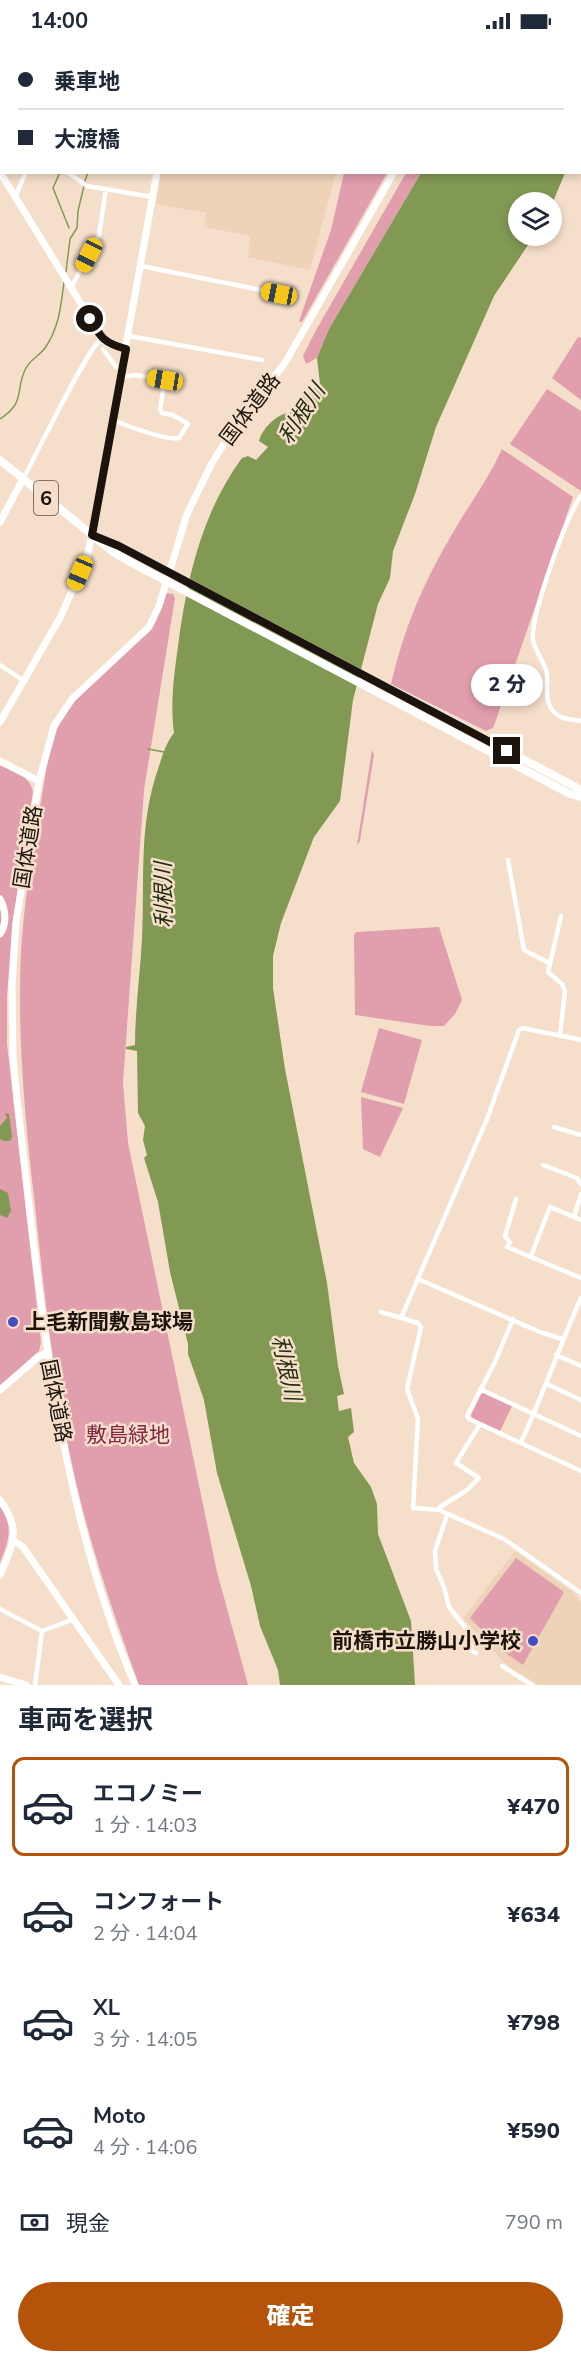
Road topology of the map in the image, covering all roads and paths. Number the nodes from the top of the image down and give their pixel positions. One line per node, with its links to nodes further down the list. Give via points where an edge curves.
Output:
1 (1, 174): 8 (street)
2 (25, 174): 8 (street)
3 (70, 174): 6 (street, via 87,186)
4 (157, 174): 7 (street)
5 (393, 174): 33 (street, 国体道路, via 285,363 227,438 201,484 187,514 156,615 141,636 64,710 48,742)
6 (106, 189): 7 (street); 10 (street, via 99,235)
7 (153, 196): 9 (street)
8 (15, 197): 10 (street)
9 (141, 266): 11 (street); 12 (street)
10 (71, 288): 13 (street)
11 (286, 295)
12 (129, 336): 15 (street); 16 (street)
13 (102, 338): 15 (street); 23 (street)
14 (103, 349): 17 (street)
15 (126, 349): 18 (street)
16 (262, 360)
17 (116, 368)
18 (120, 377): 19 (street, via 136,375); 21 (street)
19 (165, 380): 20 (street); 21 (street, via 160,410 188,424 179,438 140,431)
20 (178, 382)
21 (112, 420): 26 (street)
22 (0, 460): 23 (main road, 6)
23 (23, 480): 25 (street); 26 (main road, 6)
24 (581, 496): 30 (street, via 560,541 533,634 546,668 550,708 557,716)
25 (0, 522)
26 (92, 535): 27 (main road, 6); 29 (street, via 61,616)
27 (133, 559): 34 (main road, 6); 35 (main road, 6)
28 (0, 665): 29 (street)
29 (24, 681): 31 (street)
30 (581, 721)
31 (0, 722)
32 (0, 761): 33 (street)
33 (39, 781): 59 (street, 国体道路, via 16,922 12,986 13,1057)
34 (581, 791)
35 (581, 797)
36 (508, 860): 40 (street, via 524,950)
37 (0, 899): 39 (street, via 6,909)
38 (561, 916): 40 (street)
39 (0, 934)
40 (549, 963): 41 (street, via 549,975 565,991)
41 (560, 1035): 42 (street); 53 (street, via 519,1030 487,1119)
42 (581, 1041)
43 (554, 1127): 44 (street)
44 (581, 1135)
45 (543, 1165): 46 (street, via 577,1178)
46 (581, 1184)
47 (581, 1194): 49 (street)
48 (516, 1199): 51 (street, via 505,1236 510,1243 507,1247)
49 (574, 1216): 50 (street); 51 (street, via 548,1209)
50 (581, 1220)
51 (531, 1256): 52 (street)
52 (581, 1278)
53 (418, 1279): 56 (street); 57 (street)
54 (581, 1300): 58 (street)
55 (381, 1312): 56 (street)
56 (401, 1318): 72 (street, via 418,1323 421,1328 407,1389 418,1419 412,1506)
57 (513, 1319): 58 (street); 63 (street)
58 (562, 1339): 60 (street)
59 (47, 1353): 64 (street); 86 (street, 国体道路, via 84,1533)
60 (556, 1355): 61 (street); 62 (street)
61 (581, 1366)
62 (547, 1384): 65 (street); 66 (street)
63 (480, 1389): 66 (street); 67 (street, via 467,1416)
64 (0, 1390)
65 (581, 1400)
66 (534, 1414): 68 (street); 69 (street)
67 (480, 1424): 69 (street); 72 (street, via 456,1463 479,1478)
68 (581, 1436)
69 (521, 1442): 70 (street)
70 (581, 1471)
71 (0, 1500): 74 (street, via 12,1519)
72 (439, 1510): 73 (street)
73 (447, 1515): 76 (street, via 513,1544); 80 (street, via 435,1551 436,1569 449,1607 474,1639 470,1650)
74 (13, 1540): 75 (street); 78 (street)
75 (0, 1575)
76 (581, 1592)
77 (0, 1609): 79 (street)
78 (74, 1619): 79 (street); 85 (street)
79 (42, 1631): 84 (street)
80 (476, 1653)
81 (502, 1666): 87 (street)
82 (1, 1680): 83 (street)
83 (26, 1685)
84 (35, 1685)
85 (119, 1685)
86 (135, 1685)
87 (532, 1685)

